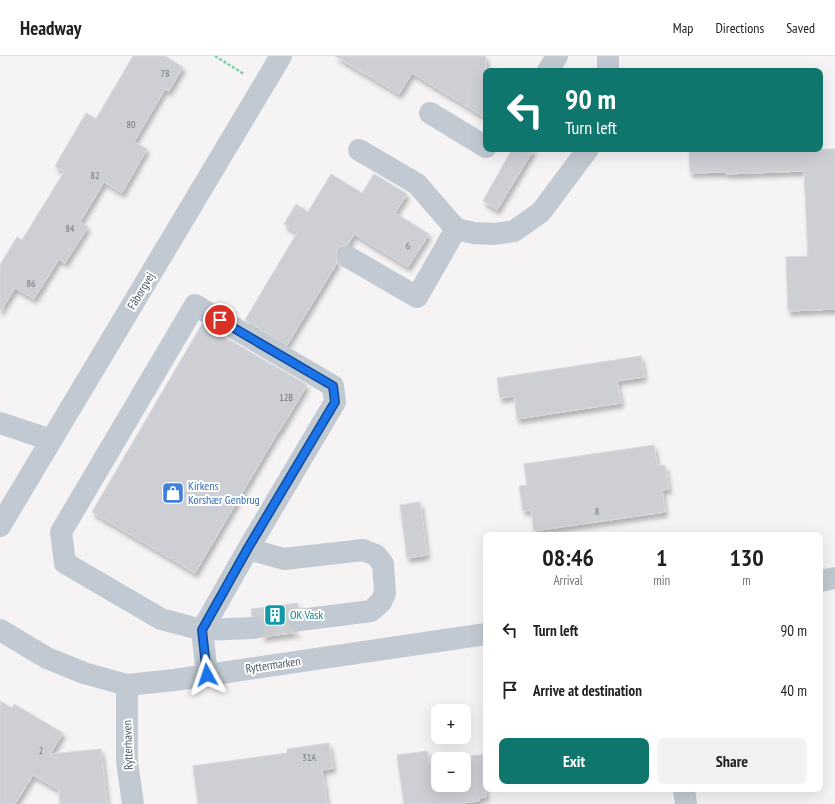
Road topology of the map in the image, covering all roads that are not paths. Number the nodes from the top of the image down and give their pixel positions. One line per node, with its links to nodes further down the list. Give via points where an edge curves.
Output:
1 (281, 56): 13 (street, Fåborgvej)
2 (557, 56): 4 (street)
3 (608, 56): 5 (street)
4 (550, 68)
5 (608, 68)
6 (430, 113): 7 (street)
7 (483, 145)
8 (359, 150): 10 (street, via 417,184)
9 (586, 152): 10 (street, via 541,212 514,231 474,234)
10 (456, 229): 11 (street, via 418,297)
11 (348, 257)
12 (0, 423): 13 (street)
13 (51, 440): 14 (street, Fåborgvej)
14 (0, 526)
15 (248, 548): 18 (street, via 284,558 363,550 376,555 383,564 386,593 371,611); 21 (street); 21 (street, via 335,402 333,386 195,305 61,532 65,563 161,619)
16 (835, 578): 17 (street)
17 (823, 580)
18 (300, 620)
19 (253, 628): 21 (street)
20 (0, 630): 24 (street, Ryttermarken, via 47,658 84,673)
21 (202, 630): 23 (street)
22 (483, 634): 23 (street, Ryttermarken)
23 (207, 675): 24 (street, Ryttermarken)
24 (127, 685): 26 (street, Rytterhaven, via 127,762)
25 (684, 792): 27 (street)
26 (133, 804)
27 (686, 804)

